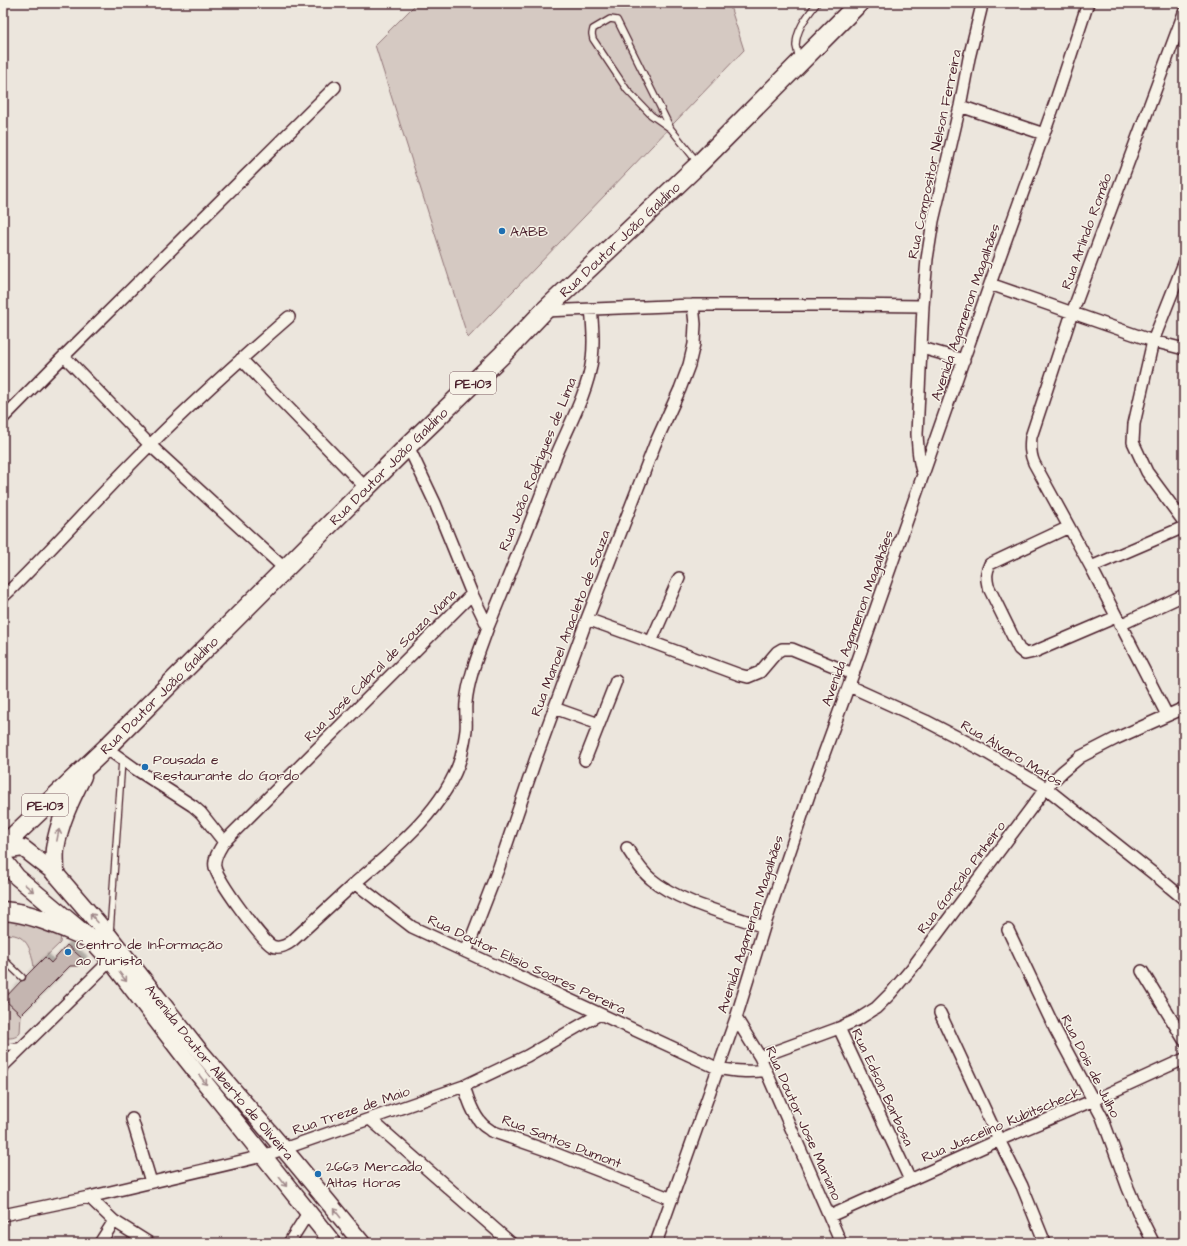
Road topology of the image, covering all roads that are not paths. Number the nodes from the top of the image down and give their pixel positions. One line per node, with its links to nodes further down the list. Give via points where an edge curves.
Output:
1 (817, 3): 6 (lane, via 798,33 796,46)
2 (860, 3): 6 (main road, Rua Doutor João Galdino / PE-103)
3 (1088, 3): 10 (street, Avenida Agamenon Magalhães)
4 (981, 8): 8 (street, Rua Compositor Nelson Ferreira)
5 (1184, 13): 18 (street, Rua Arlindo Romão)
6 (800, 63): 11 (main road, Rua Doutor João Galdino / PE-103)
7 (335, 87): 23 (street)
8 (960, 106): 10 (street); 15 (street, Rua Compositor Nelson Ferreira, via 933,221)
9 (671, 129): 9 (lane, via 617,20 610,19 593,29 593,39 627,90 651,115); 11 (lane)
10 (1044, 134): 13 (street, Avenida Agamenon Magalhães)
11 (699, 164): 17 (main road, Rua Doutor João Galdino / PE-103)
12 (1184, 263): 20 (street)
13 (990, 284): 18 (street); 25 (street, Avenida Agamenon Magalhães)
14 (693, 305): 15 (street); 16 (street); 40 (street, Rua Manoel Anacleto de Souza, via 694,344 689,364)
15 (923, 306): 21 (street, Rua Compositor Nelson Ferreira)
16 (590, 309): 17 (street); 42 (street, Rua João Rodrigues de Lima, via 593,344 588,378)
17 (544, 311): 28 (main road, Rua Doutor João Galdino / PE-103)
18 (1072, 313): 20 (street); 32 (street, Rua Arlindo Romão, via 1031,437 1030,455)
19 (289, 316): 24 (street)
20 (1153, 340): 22 (street); 31 (street, via 1134,424 1133,442 1147,472)
21 (922, 348): 25 (street); 29 (street, Rua Compositor Nelson Ferreira, via 917,434 920,467)
22 (1184, 349)
23 (64, 356): 26 (street); 27 (street)
24 (241, 359): 27 (street); 30 (street)
25 (964, 360): 29 (street, Avenida Agamenon Magalhães)
26 (3, 418)
27 (150, 445): 35 (street); 39 (street)
28 (408, 446): 30 (main road, Rua Doutor João Galdino / PE-103); 37 (street, via 435,502)
29 (924, 474): 44 (street, Avenida Agamenon Magalhães)
30 (366, 488): 35 (main road, Rua Doutor João Galdino / PE-103)
31 (1184, 522)
32 (1069, 526): 34 (street); 41 (street, via 990,564 987,570 988,586 1019,649 1025,654 1034,652)
33 (1184, 527): 34 (street)
34 (1091, 567): 41 (street)
35 (285, 570): 51 (main road, Rua Doutor João Galdino / PE-103)
36 (679, 578): 43 (street)
37 (472, 594): 42 (street); 56 (street, Rua José Cabral de Souza Viana)
38 (1184, 595): 41 (street)
39 (3, 597)
40 (587, 619): 43 (street); 47 (street, Rua Manoel Anacleto de Souza)
41 (1118, 621): 49 (street)
42 (488, 627): 62 (street, Rua João Rodrigues de Lima, via 467,694 464,745 444,793 432,810 398,846)
43 (652, 642): 44 (street, via 748,677 760,672 782,649 792,649)
44 (853, 674): 46 (street, Avenida Agamenon Magalhães)
45 (616, 681): 50 (street)
46 (848, 686): 55 (street, Rua Álvaro Matos, via 933,724); 65 (street, Avenida Agamenon Magalhães)
47 (554, 708): 50 (street); 69 (street, Rua Manoel Anacleto de Souza, via 499,867)
48 (1184, 708): 49 (street, Rua Gonçalo Pinheiro)
49 (1167, 714): 55 (street, Rua Gonçalo Pinheiro, via 1080,758)
50 (599, 724): 53 (street)
51 (106, 748): 52 (street); 54 (main road, Rua Doutor João Galdino / PE-103)
52 (122, 760): 56 (street, via 193,806); 67 (lane)
53 (585, 760)
54 (87, 764): 57 (main road, Rua Doutor João Galdino / PE-103); 61 (main road, one-way to 54, via 55,850 66,807)
55 (1046, 788): 63 (street, Rua Álvaro Matos); 77 (street, Rua Gonçalo Pinheiro, via 890,994 876,1008)
56 (224, 842): 62 (street, Rua José Cabral de Souza Viana, via 214,866 217,874 250,922 272,946 279,947 292,941)
57 (3, 846)
58 (627, 848): 65 (street, via 651,879 667,890 698,904)
59 (3, 851): 61 (street, Avenida Doutor Alberto de Oliveira, via 23,848)
60 (3, 859): 68 (street, Avenida Doutor Alberto de Oliveira, one-way to 68, via 17,878)
61 (55, 874): 67 (street, Avenida Doutor Alberto de Oliveira, one-way to 61)
62 (355, 883): 69 (street, Rua Doutor Elisio Soares Pereira, via 412,927)
63 (1184, 899)
64 (3, 911): 68 (main road, via 44,920)
65 (764, 926): 76 (street, Avenida Agamenon Magalhães)
66 (1008, 930): 89 (street, Rua Dois de Julho, via 1054,1029)
67 (109, 936): 70 (street, Avenida Doutor Alberto de Oliveira)
68 (91, 939): 70 (street, Avenida Doutor Alberto de Oliveira)
69 (466, 952): 75 (street, Rua Doutor Elisio Soares Pereira)
70 (116, 956): 79 (street); 81 (street, Avenida Doutor Alberto de Oliveira); 83 (street, Avenida Doutor Alberto de Oliveira, one-way to 83)
71 (3, 960): 73 (lane)
72 (1142, 971): 78 (street)
73 (22, 977)
74 (940, 1013): 92 (street)
75 (600, 1014): 86 (street, Rua Doutor Elisio Soares Pereira); 88 (street, Rua Treze de Maio, via 526,1056)
76 (736, 1018): 82 (street, Rua Doutor Jose Mariano); 86 (street, Avenida Agamenon Magalhães)
77 (839, 1028): 82 (street, Rua Gonçalo Pinheiro); 95 (street, Rua Edson Barbosa)
78 (1184, 1040)
79 (24, 1045): 80 (lane); 85 (street)
80 (3, 1047)
81 (198, 1049): 83 (street); 93 (street, Avenida Doutor Alberto de Oliveira)
82 (760, 1057): 87 (street, Rua Doutor Jose Mariano)
83 (186, 1059): 94 (street, Avenida Doutor Alberto de Oliveira, one-way to 94)
84 (1184, 1059): 89 (street, Rua Juscelino Kubitscheck)
85 (3, 1066)
86 (717, 1068): 87 (street, Rua Doutor Elisio Soares Pereira, via 754,1072); 98 (street, Avenida Agamenon Magalhães)
87 (765, 1070): 101 (street, Rua Doutor Jose Mariano)
88 (464, 1086): 91 (street, Rua Treze de Maio); 98 (street, Rua Santos Dumont, via 477,1117 483,1126 491,1131)
89 (1094, 1100): 92 (street, Rua Juscelino Kubitscheck); 103 (street, Rua Dois de Julho, via 1130,1194)
90 (132, 1118): 96 (street)
91 (370, 1118): 93 (street, Rua Treze de Maio); 109 (street)
92 (999, 1140): 95 (street, Rua Juscelino Kubitscheck); 112 (street, via 1022,1186)
93 (284, 1149): 94 (street, Rua Treze de Maio); 108 (street, Avenida Doutor Alberto de Oliveira, one-way to 93)
94 (263, 1156): 96 (street, Rua Treze de Maio); 99 (street, Avenida Doutor Alberto de Oliveira, one-way to 99)
95 (910, 1180): 101 (street, Rua Juscelino Kubitscheck)
96 (152, 1182): 97 (street, Rua Treze de Maio)
97 (90, 1197): 100 (street, Rua Treze de Maio); 102 (street)
98 (672, 1199): 110 (street, Avenida Agamenon Magalhães)
99 (308, 1213): 106 (street); 107 (street, Avenida Doutor Alberto de Oliveira)
100 (3, 1215)
101 (830, 1216): 111 (street, Rua Doutor Jose Mariano)
102 (114, 1221): 104 (street); 105 (street)
103 (1152, 1240)
104 (100, 1243)
105 (149, 1243)
106 (289, 1243)
107 (332, 1243)
108 (362, 1243)
109 (511, 1243)
110 (656, 1243)
111 (841, 1243)
112 (1045, 1243)

